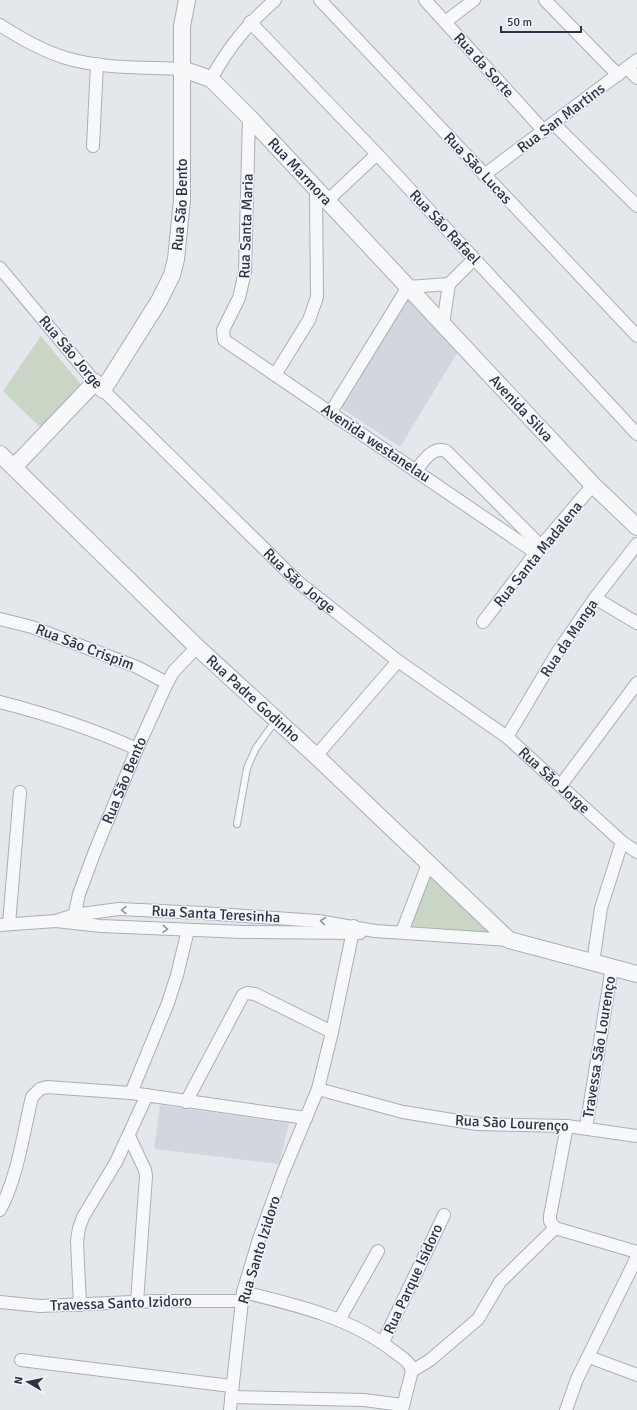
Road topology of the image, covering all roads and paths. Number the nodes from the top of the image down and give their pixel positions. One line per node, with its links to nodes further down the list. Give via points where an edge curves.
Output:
1 (187, 0): 12 (street, Rua São Bento, via 182,26)
2 (275, 0): 7 (street)
3 (320, 0): 20 (street, Rua São Lucas)
4 (425, 0): 8 (street, Rua da Sorte)
5 (474, 0): 8 (street)
6 (545, 0): 13 (street)
7 (250, 22): 15 (street, via 232,44); 19 (street, Rua São Rafael)
8 (445, 22): 17 (street, Rua da Sorte)
9 (0, 25): 11 (street, via 46,50 66,58)
10 (637, 60): 13 (street, Rua San Martins)
11 (97, 64): 12 (street); 18 (street)
12 (182, 69): 15 (street, Rua Marmora); 32 (street, Rua São Bento, via 182,200 172,275 159,301)
13 (623, 72): 14 (street); 17 (street, Rua San Martins)
14 (637, 78)
15 (211, 80): 16 (street, Rua Marmora)
16 (249, 117): 21 (street, Rua Marmora); 29 (street, Rua Santa Maria, via 243,286)
17 (548, 127): 20 (street, Rua San Martins); 23 (street, Rua da Sorte)
18 (93, 146)
19 (377, 154): 22 (street); 24 (street, Rua São Rafael)
20 (484, 175): 30 (street, Rua São Lucas)
21 (316, 189): 22 (street, Rua Marmora); 31 (street, via 317,297 309,320)
22 (327, 201): 27 (street, Rua Marmora)
23 (637, 206)
24 (474, 259): 26 (street); 34 (street, Rua São Rafael)
25 (0, 268): 32 (street, Rua São Jorge)
26 (449, 284): 27 (street); 28 (street)
27 (408, 286): 28 (street, Avenida Silva); 33 (street)
28 (444, 324): 38 (street, Avenida Silva)
29 (223, 330): 31 (street, Avenida westanelau, via 224,340)
30 (637, 336)
31 (275, 375): 33 (street, Avenida westanelau)
32 (99, 386): 36 (street, Rua São Bento); 47 (street, Rua São Jorge, via 298,582)
33 (331, 412): 37 (street, Avenida westanelau)
34 (637, 434)
35 (0, 454): 36 (street, Rua Padre Godinho)
36 (14, 467): 46 (street, Rua Padre Godinho)
37 (416, 470): 41 (street, Avenida westanelau); 41 (street, via 432,452 446,451)
38 (593, 486): 39 (street, Avenida Silva); 41 (street, Rua Santa Madalena)
39 (637, 527)
40 (637, 544): 42 (street, Rua da Manga)
41 (538, 550): 44 (street, Rua Santa Madalena)
42 (595, 598): 45 (street); 52 (street, Rua da Manga, via 557,653)
43 (0, 620): 49 (street, Rua São Crispim, via 32,626 137,667)
44 (483, 622)
45 (637, 623)
46 (197, 647): 49 (street, Rua São Bento, via 174,671); 51 (street, Rua Padre Godinho)
47 (398, 661): 52 (street, Rua São Jorge); 54 (street)
48 (637, 682): 55 (street)
49 (167, 683): 53 (street, Rua São Bento)
50 (0, 702): 53 (street, via 79,725)
51 (276, 720): 54 (street, Rua Padre Godinho); 57 (lane, via 256,748 247,768)
52 (507, 737): 55 (street, Rua São Jorge)
53 (137, 749): 61 (street, Rua São Bento, via 94,851)
54 (316, 756): 60 (street, Rua Padre Godinho)
55 (561, 785): 58 (street, Rua São Jorge)
56 (20, 792): 62 (street)
57 (237, 824)
58 (622, 842): 59 (street, Rua São Jorge); 67 (street, via 601,908)
59 (637, 852)
60 (428, 864): 65 (street); 66 (street, Rua Padre Godinho)
61 (73, 920): 62 (street, Rua Santa Teresinha); 63 (street, Rua Santa Teresinha, one-way to 63); 64 (street, Rua Santa Teresinha, one-way to 61, via 272,916 119,909)
62 (4, 925)
63 (188, 930): 64 (street, Rua Santa Teresinha); 72 (street, via 168,1003)
64 (354, 930): 65 (street, Rua Santa Teresinha); 70 (street, Rua Santo Izidoro)
65 (402, 932): 66 (street, Rua Santa Teresinha)
66 (509, 940): 67 (street)
67 (593, 963): 68 (street)
68 (612, 967): 69 (street); 77 (street, Travessa São Lourenço)
69 (637, 974)
70 (332, 1032): 71 (street, Rua Santo Izidoro); 74 (street, via 255,994 246,993)
71 (318, 1089): 75 (street, Rua Santo Izidoro); 76 (street, Rua São Lourenço, via 403,1112 477,1124)
72 (131, 1093): 73 (street); 80 (street, via 46,1087 40,1089 32,1097 13,1176)
73 (147, 1096): 74 (street); 78 (street)
74 (186, 1102): 75 (street)
75 (306, 1118): 86 (street, Rua Santo Izidoro, via 259,1239)
76 (567, 1126): 77 (street, Rua São Lourenço); 82 (street, via 550,1216)
77 (586, 1128): 79 (street, Rua São Lourenço)
78 (128, 1136): 88 (street, via 146,1176); 89 (street, via 79,1228 77,1240)
79 (637, 1136)
80 (0, 1210)
81 (444, 1215): 91 (street, Rua Parque Isidoro)
82 (555, 1228): 84 (street); 94 (street, via 500,1282 478,1319 430,1360)
83 (378, 1251): 90 (street)
84 (637, 1252)
85 (637, 1257): 92 (street)
86 (242, 1297): 88 (street, Travessa Santo Izidoro); 90 (street, Rua Parque Isidoro, via 304,1307); 96 (street, Rua Santo Izidoro)
87 (0, 1302): 89 (street, Travessa Santo Izidoro, via 40,1306)
88 (137, 1302): 89 (street, Travessa Santo Izidoro)
89 (80, 1305)
90 (339, 1320): 91 (street, Rua Parque Isidoro)
91 (383, 1342): 94 (street, Rua Parque Isidoro, via 408,1362)
92 (588, 1357): 95 (street); 99 (street)
93 (21, 1360): 96 (street)
94 (412, 1371): 97 (street)
95 (637, 1375)
96 (231, 1392): 97 (street, via 345,1399); 98 (street, Rua Santo Izidoro)
97 (402, 1407)
98 (230, 1410)
99 (566, 1410)

